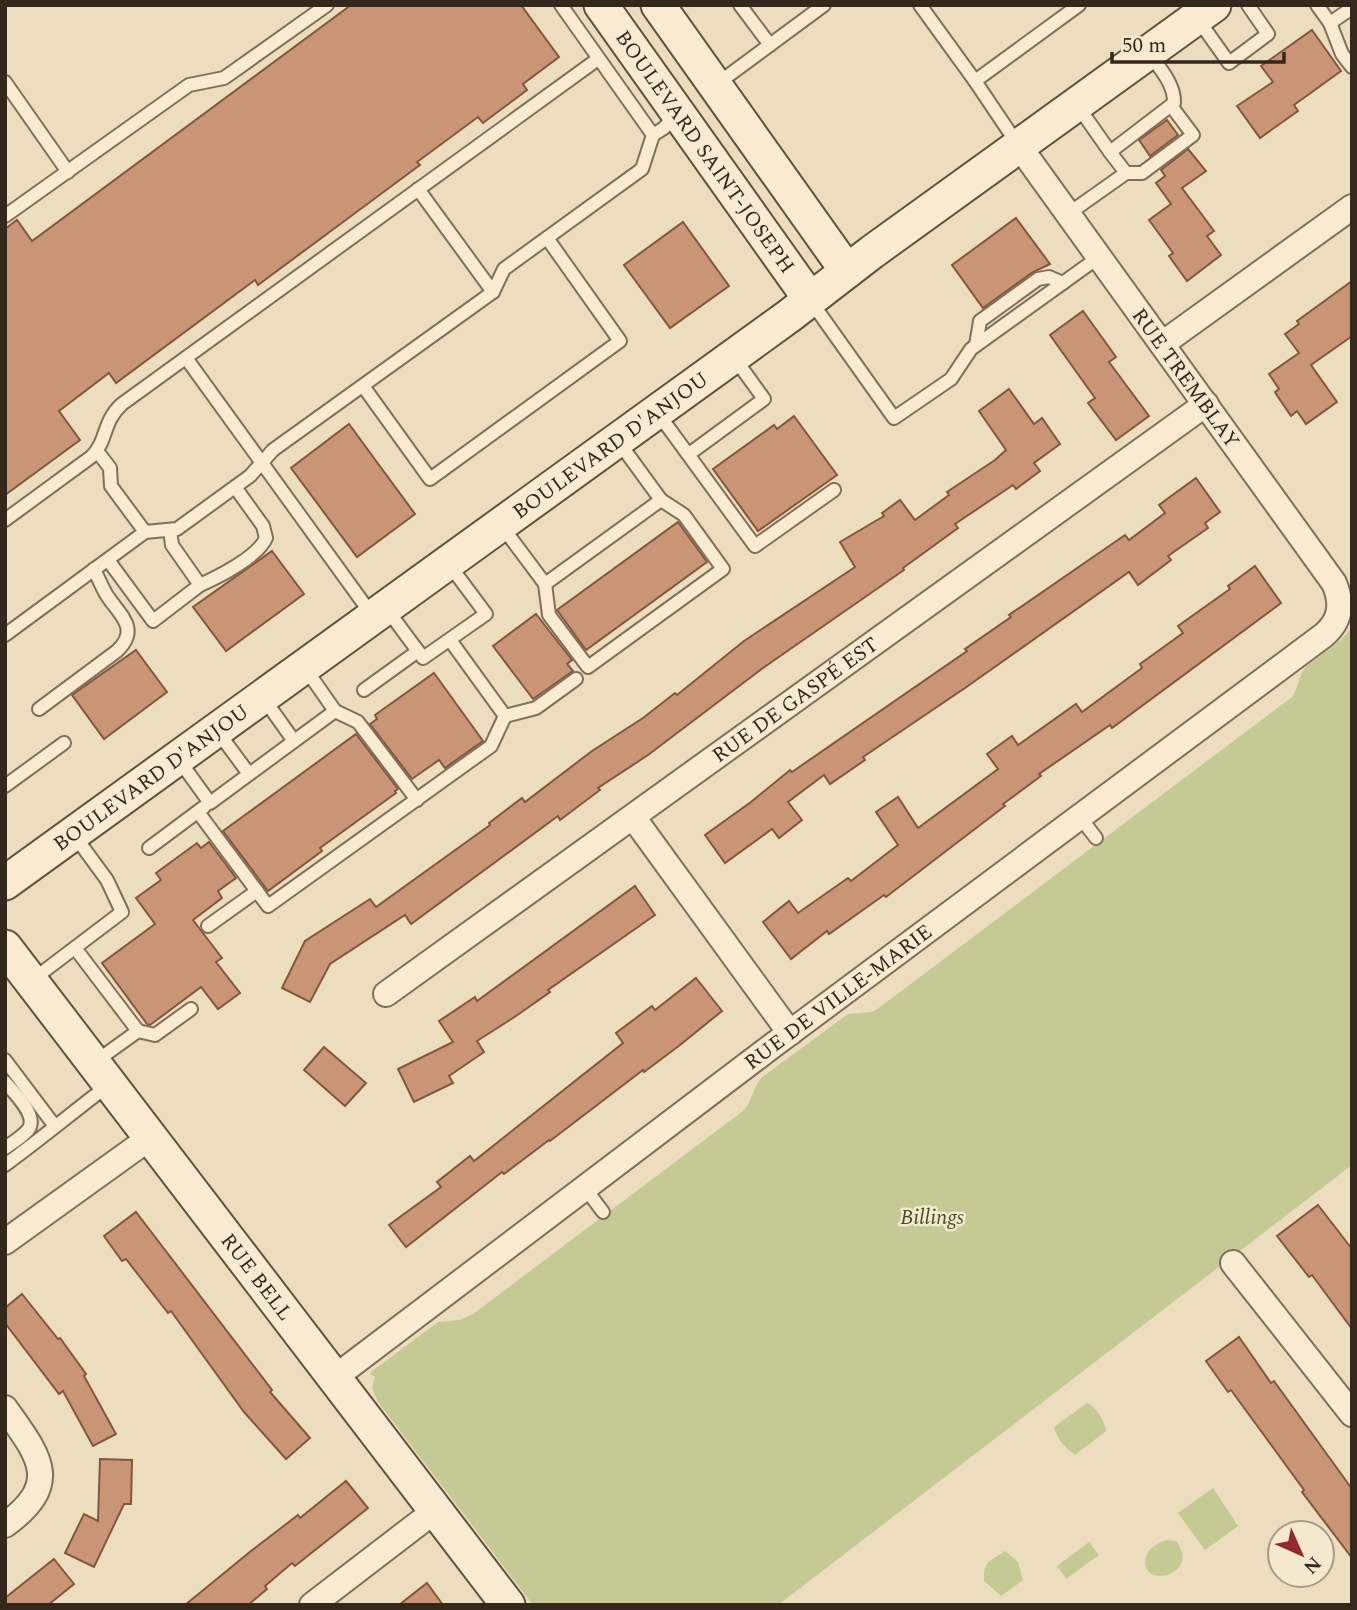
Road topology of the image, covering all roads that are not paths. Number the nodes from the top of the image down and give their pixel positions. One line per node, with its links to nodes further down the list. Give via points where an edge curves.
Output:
1 (327, 5): 27 (lane, via 224,78 189,85)
2 (561, 5): 16 (lane)
3 (601, 5): 23 (street, BOULEVARD SAINT-JOSEPH)
4 (658, 5): 20 (street)
5 (740, 5): 14 (lane)
6 (824, 5): 14 (lane)
7 (920, 5): 18 (lane)
8 (1079, 5): 18 (lane)
9 (1248, 5): 12 (lane, via 1268,34 1229,63)
10 (1317, 5): 13 (lane)
11 (1352, 8): 13 (lane)
12 (1205, 12): 15 (street, BOULEVARD D'ANJOU)
13 (1330, 23): 17 (lane)
14 (770, 45): 20 (lane)
15 (1148, 53): 21 (street, BOULEVARD D'ANJOU); 22 (lane, via 1169,83 1175,99)
16 (598, 59): 24 (lane); 29 (lane)
17 (1352, 67)
18 (975, 81): 25 (lane)
19 (5, 82): 27 (lane)
20 (715, 85): 23 (street); 35 (street)
21 (1076, 105): 25 (street, BOULEVARD D'ANJOU); 26 (lane)
22 (1172, 107): 26 (lane); 28 (lane, via 1193,135 1142,173)
23 (677, 112): 24 (lane); 37 (street, BOULEVARD SAINT-JOSEPH)
24 (653, 135): 33 (lane, via 642,169)
25 (1019, 146): 31 (street, RUE TREMBLAY); 35 (street, BOULEVARD D'ANJOU)
26 (1110, 152): 28 (lane)
27 (68, 172): 32 (lane)
28 (1126, 173): 31 (lane)
29 (418, 189): 36 (lane); 40 (lane)
30 (1352, 207): 38 (street)
31 (1068, 214): 34 (street, RUE TREMBLAY)
32 (5, 216)
33 (547, 238): 36 (lane, via 504,269); 41 (lane, via 620,341 430,479)
34 (1099, 257): 37 (lane, via 975,345 951,379 894,418); 38 (street, RUE TREMBLAY)
35 (847, 271): 37 (street, BOULEVARD D'ANJOU)
36 (493, 292): 41 (lane)
37 (810, 299): 39 (street, BOULEVARD D'ANJOU)
38 (1162, 344): 42 (street, RUE TREMBLAY)
39 (733, 356): 43 (street, BOULEVARD D'ANJOU); 46 (lane, via 764,399)
40 (186, 358): 45 (lane, via 113,412); 47 (lane)
41 (363, 386): 47 (lane)
42 (1206, 404): 61 (street, RUE TREMBLAY, via 1334,583 1341,604); 81 (street, RUE DE GASPÉ EST)
43 (657, 412): 44 (street, BOULEVARD D'ANJOU); 46 (lane)
44 (618, 440): 50 (lane); 52 (street, BOULEVARD D'ANJOU)
45 (97, 451): 51 (lane); 54 (lane, via 110,468 111,486)
46 (689, 454): 49 (lane, via 755,546)
47 (261, 463): 48 (lane); 60 (lane)
48 (235, 487): 53 (lane); 59 (lane, via 263,526 266,538 222,575)
49 (834, 490)
50 (660, 500): 58 (lane); 58 (lane, via 684,515 723,569 588,667 549,615)
51 (5, 520)
52 (500, 525): 56 (street, BOULEVARD D'ANJOU); 58 (lane)
53 (170, 530): 54 (lane); 59 (lane, via 172,545)
54 (145, 532): 55 (lane)
55 (108, 560): 57 (lane); 59 (lane, via 153,621)
56 (448, 563): 60 (street, BOULEVARD D'ANJOU); 63 (lane, via 486,614)
57 (94, 569): 62 (lane); 69 (lane, via 124,619 128,636 117,651)
58 (545, 584)
59 (200, 585)
60 (380, 613): 64 (lane); 65 (street, BOULEVARD D'ANJOU)
61 (1339, 615): 82 (street, RUE DE VILLE-MARIE, via 1332,629)
62 (5, 635)
63 (450, 640): 64 (lane, via 424,658); 71 (lane)
64 (418, 651): 67 (lane)
65 (305, 668): 68 (street, BOULEVARD D'ANJOU); 70 (lane)
66 (576, 678): 71 (lane, via 536,708)
67 (364, 690)
68 (264, 698): 72 (street, BOULEVARD D'ANJOU); 73 (lane)
69 (39, 709)
70 (335, 711): 73 (lane); 78 (lane, via 358,722)
71 (505, 716): 78 (lane, via 491,746)
72 (218, 731): 75 (street, BOULEVARD D'ANJOU); 76 (lane)
73 (294, 741): 76 (lane)
74 (64, 743): 77 (lane)
75 (179, 760): 79 (lane); 83 (street, BOULEVARD D'ANJOU)
76 (249, 774): 79 (lane)
77 (5, 786)
78 (416, 800): 87 (lane, via 268,906)
79 (210, 803): 80 (lane)
80 (198, 812): 85 (lane); 87 (lane)
81 (633, 817): 92 (street, RUE DE GASPÉ EST); 95 (street)
82 (1080, 817): 84 (lane); 95 (street, RUE DE VILLE-MARIE)
83 (73, 835): 86 (street, BOULEVARD D'ANJOU); 90 (lane, via 107,880 122,912)
84 (1096, 838)
85 (149, 848)
86 (5, 883)
87 (257, 891): 88 (lane)
88 (208, 926)
89 (5, 947): 91 (street, RUE BELL)
90 (75, 948): 91 (lane); 94 (lane)
91 (31, 981): 97 (street, RUE BELL)
92 (386, 994)
93 (191, 1009): 94 (lane, via 155,1035)
94 (138, 1031): 97 (lane)
95 (790, 1033): 103 (street, RUE DE VILLE-MARIE)
96 (5, 1060): 99 (lane)
97 (102, 1074): 99 (lane); 100 (street, RUE BELL)
98 (5, 1082): 101 (lane, via 31,1120 29,1129)
99 (54, 1125): 102 (lane)
100 (151, 1137): 105 (street); 107 (street, RUE BELL)
101 (5, 1148)
102 (5, 1165)
103 (585, 1188): 104 (lane); 107 (street, RUE DE VILLE-MARIE)
104 (603, 1212)
105 (5, 1242)
106 (1233, 1263): 109 (street)
107 (334, 1378): 110 (street, RUE BELL)
108 (5, 1408): 111 (street, via 35,1453 40,1480 33,1501)
109 (1352, 1414)
110 (436, 1510): 112 (street); 113 (street, RUE BELL)
111 (5, 1525)
112 (312, 1605)
113 (508, 1605)

